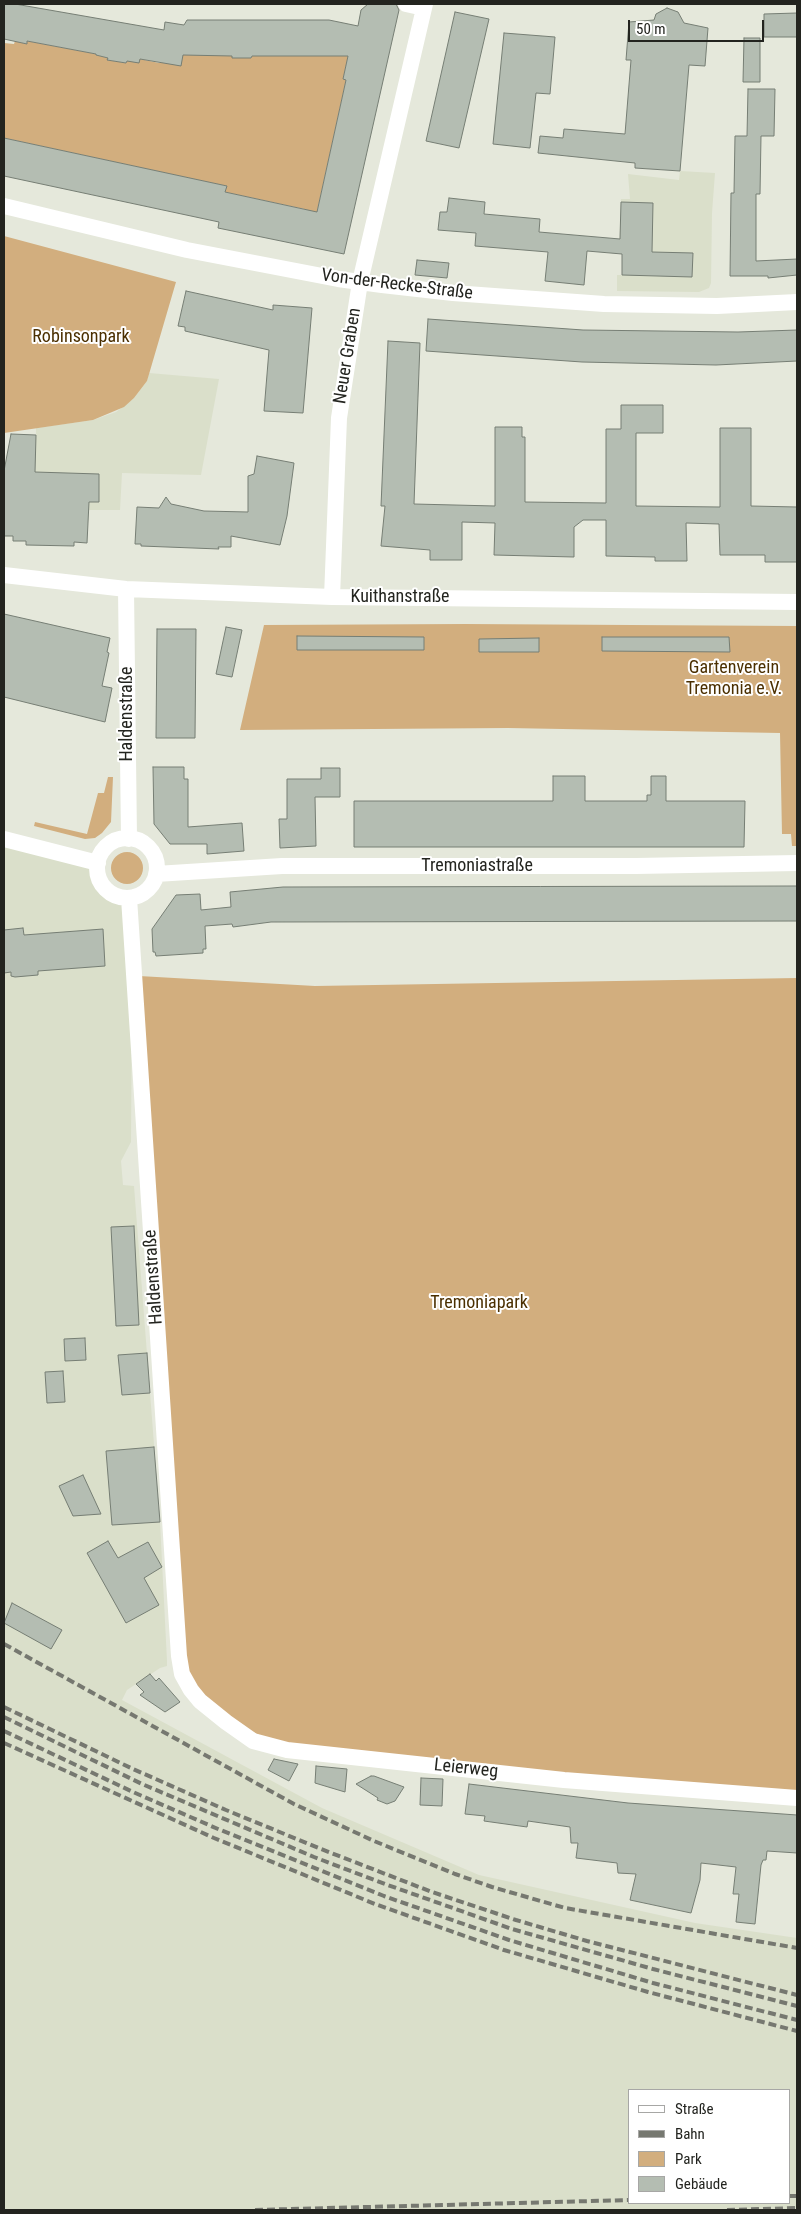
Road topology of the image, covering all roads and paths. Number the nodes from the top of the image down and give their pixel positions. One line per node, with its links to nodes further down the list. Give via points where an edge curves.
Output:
1 (406, 4): 2 (street)
2 (425, 6): 4 (street, Neuer Graben)
3 (4, 206): 4 (street, Von-der-Recke-Straße, via 187,250)
4 (360, 282): 5 (street, Von-der-Recke-Straße, via 453,293 604,304 709,306); 8 (street, Neuer Graben, via 339,418)
5 (797, 302)
6 (4, 575): 7 (street, Kuithanstraße)
7 (126, 589): 8 (street, Kuithanstraße); 11 (street, Haldenstraße)
8 (332, 597): 9 (street, Kuithanstraße)
9 (797, 602)
10 (4, 839): 12 (street)
11 (129, 839): 12 (street, via 111,844 102,852); 14 (street, via 149,849 155,858)
12 (98, 862): 15 (street, via 98,873 104,887 114,895)
13 (797, 862): 14 (street, Tremoniastraße, via 636,866 282,866)
14 (156, 874): 15 (street, via 146,891)
15 (129, 898): 16 (street, Haldenstraße)
16 (178, 1656): 17 (street, Leierweg, via 182,1674 200,1701 252,1741 287,1750 564,1780)
17 (797, 1798)

